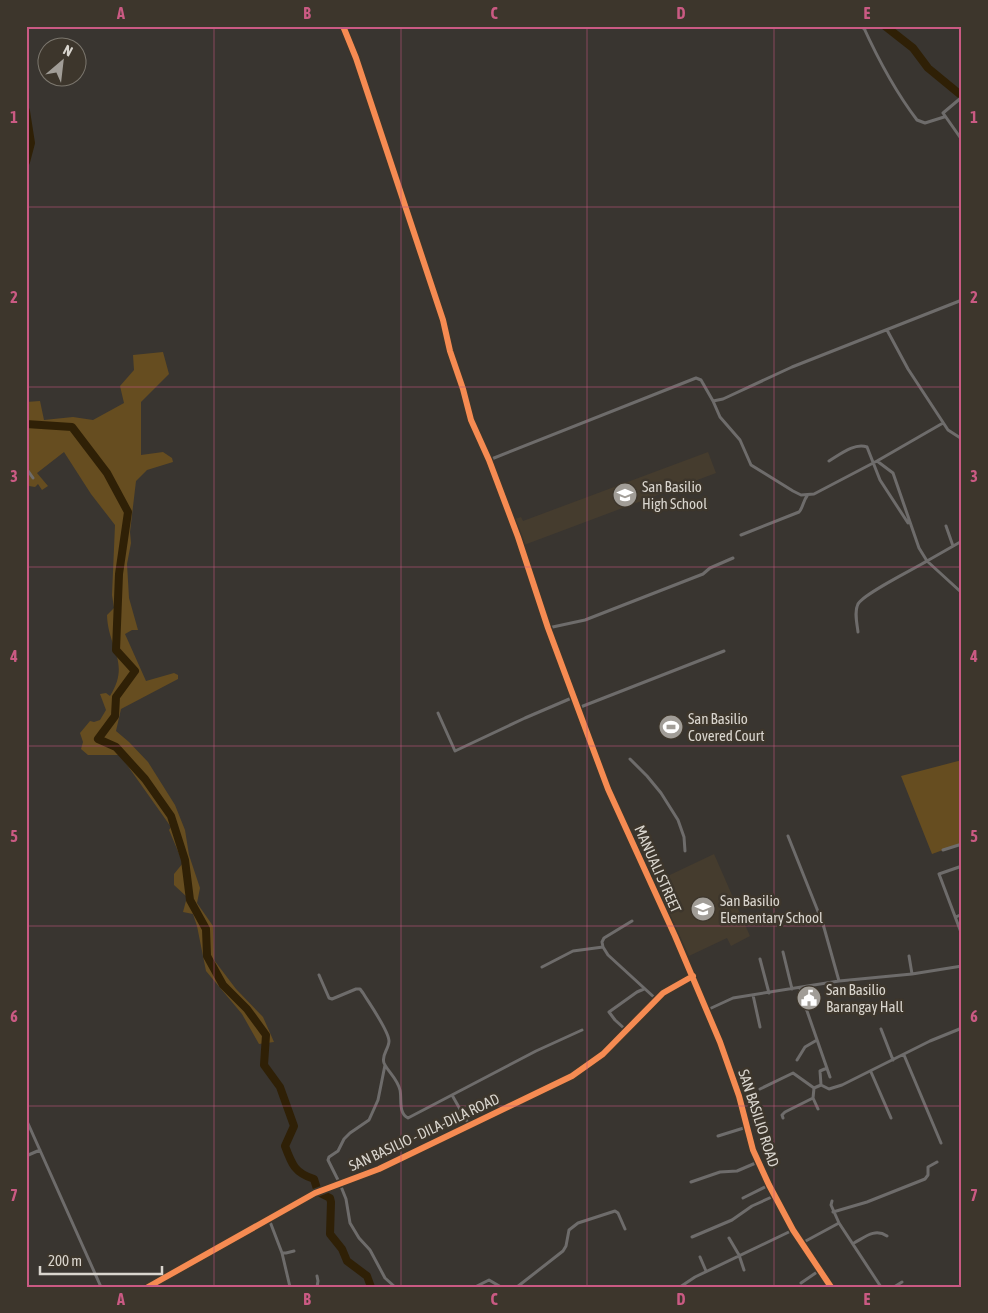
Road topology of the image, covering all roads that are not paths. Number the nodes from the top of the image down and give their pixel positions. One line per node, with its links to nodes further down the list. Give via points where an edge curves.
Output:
1 (343, 26): 12 (street, MANUALI STREET, via 438,302 471,420)
2 (869, 26): 3 (street)
3 (863, 28): 5 (street, via 890,81 917,120 925,122)
4 (962, 97): 5 (street, via 944,111)
5 (944, 117): 6 (street)
6 (962, 140)
7 (962, 300): 8 (street)
8 (887, 330): 9 (street); 10 (street)
9 (713, 401): 12 (street, via 702,380 696,378); 17 (street, via 725,424 740,440 751,465 793,491)
10 (943, 423): 11 (street); 14 (street)
11 (962, 439)
12 (489, 460): 26 (street, MANUALI STREET)
13 (829, 461): 14 (street, via 860,445 866,447)
14 (876, 462): 17 (street); 19 (street, via 880,480); 19 (street, via 894,473)
15 (26, 468): 16 (street)
16 (33, 478)
17 (808, 495): 20 (street, via 799,512)
18 (946, 526): 22 (street)
19 (911, 528): 24 (street)
20 (741, 535)
21 (962, 541): 22 (street)
22 (953, 546): 24 (street)
23 (733, 558): 26 (street, via 703,574 585,620)
24 (927, 561): 25 (street); 27 (street, via 888,582 858,604)
25 (962, 593)
26 (548, 628): 29 (street, MANUALI STREET)
27 (858, 632)
28 (724, 651): 30 (street)
29 (574, 697): 30 (street, MANUALI STREET); 31 (street, via 455,751)
30 (578, 708): 50 (street, MANUALI STREET, via 602,771)
31 (438, 712)
32 (630, 759): 35 (street, via 661,793 678,820)
33 (788, 836): 51 (street, via 823,924)
34 (962, 844): 36 (street)
35 (685, 850)
36 (944, 850)
37 (962, 866): 39 (street, via 939,874)
38 (962, 914): 39 (street)
39 (956, 917): 41 (street)
40 (632, 921): 42 (street, via 604,938)
41 (962, 935)
42 (603, 947): 46 (street, via 573,951); 53 (street)
43 (782, 952): 54 (street)
44 (909, 956): 48 (street)
45 (760, 959): 55 (street)
46 (542, 966)
47 (962, 966): 48 (street)
48 (912, 974): 51 (street)
49 (320, 975): 68 (street, via 329,998 356,989 363,993 389,1040 383,1058)
50 (692, 976): 57 (street, SAN BASILIO - DILA-DILA ROAD); 58 (street, SAN BASILIO ROAD)
51 (839, 980): 52 (street)
52 (800, 988): 54 (street); 64 (street)
53 (644, 989): 57 (street); 63 (street, via 609,1012)
54 (792, 989): 55 (street)
55 (769, 993): 56 (street)
56 (753, 995): 58 (street, via 726,1000); 59 (street)
57 (656, 999): 63 (street, SAN BASILIO - DILA-DILA ROAD)
58 (707, 1010): 82 (street, SAN BASILIO ROAD, via 733,1077)
59 (760, 1027)
60 (962, 1028): 65 (street)
61 (881, 1029): 67 (street)
62 (582, 1030): 75 (street)
63 (626, 1030): 81 (street, SAN BASILIO - DILA-DILA ROAD, via 603,1054 572,1076)
64 (817, 1040): 66 (street, via 805,1047); 69 (street)
65 (904, 1055): 67 (street); 84 (street)
66 (797, 1060)
67 (893, 1060): 70 (street)
68 (385, 1065): 75 (street, via 397,1080 402,1111 408,1118); 90 (street, via 378,1100 369,1120 350,1133 338,1151 329,1157)
69 (827, 1068): 71 (street); 72 (street, via 820,1072)
70 (871, 1072): 72 (street, via 832,1088); 79 (street)
71 (830, 1077)
72 (821, 1085): 73 (street)
73 (814, 1088): 74 (street, via 793,1073); 76 (street)
74 (760, 1089)
75 (452, 1095): 81 (street)
76 (813, 1098): 77 (street); 78 (street, via 784,1112)
77 (818, 1108)
78 (783, 1118)
79 (891, 1118)
80 (26, 1119): 85 (street)
81 (469, 1125): 90 (street, SAN BASILIO - DILA-DILA ROAD, via 379,1170)
82 (748, 1128): 83 (street); 87 (street, SAN BASILIO ROAD)
83 (718, 1136)
84 (941, 1143)
85 (40, 1150): 86 (street); 115 (street)
86 (26, 1156)
87 (758, 1162): 89 (street, via 737,1171 720,1172); 91 (street, SAN BASILIO ROAD)
88 (937, 1162): 95 (street, via 928,1167 925,1179)
89 (691, 1182)
90 (340, 1184): 96 (street, SAN BASILIO - DILA-DILA ROAD, via 315,1193); 119 (street, via 350,1223 385,1278)
91 (769, 1185): 92 (street, SAN BASILIO ROAD); 93 (street)
92 (774, 1196): 99 (street, SAN BASILIO ROAD); 101 (street, via 732,1220)
93 (743, 1198)
94 (832, 1202): 95 (street)
95 (833, 1212): 97 (street)
96 (269, 1219): 106 (street); 116 (street, SAN BASILIO - DILA-DILA ROAD)
97 (839, 1224): 103 (street); 104 (street)
98 (625, 1230): 122 (street, via 616,1211 578,1223 569,1230 563,1251)
99 (793, 1230): 103 (street, SAN BASILIO ROAD); 107 (street)
100 (887, 1236): 104 (street, via 876,1232)
101 (692, 1237)
102 (729, 1238): 107 (street)
103 (802, 1243): 110 (street, SAN BASILIO ROAD)
104 (854, 1243): 125 (street)
105 (294, 1251): 106 (street)
106 (282, 1253): 117 (street)
107 (739, 1255): 109 (street); 111 (street)
108 (700, 1257): 111 (street)
109 (744, 1270)
110 (820, 1270): 114 (street); 124 (street, SAN BASILIO ROAD)
111 (706, 1271): 123 (street)
112 (316, 1276): 118 (street)
113 (902, 1282): 126 (street)
114 (801, 1284)
115 (101, 1287)
116 (148, 1287)
117 (290, 1287)
118 (317, 1287)
119 (395, 1287)
120 (475, 1287): 121 (street, via 489,1280)
121 (501, 1287)
122 (517, 1287)
123 (680, 1287)
124 (831, 1287)
125 (881, 1287)
126 (894, 1287)

